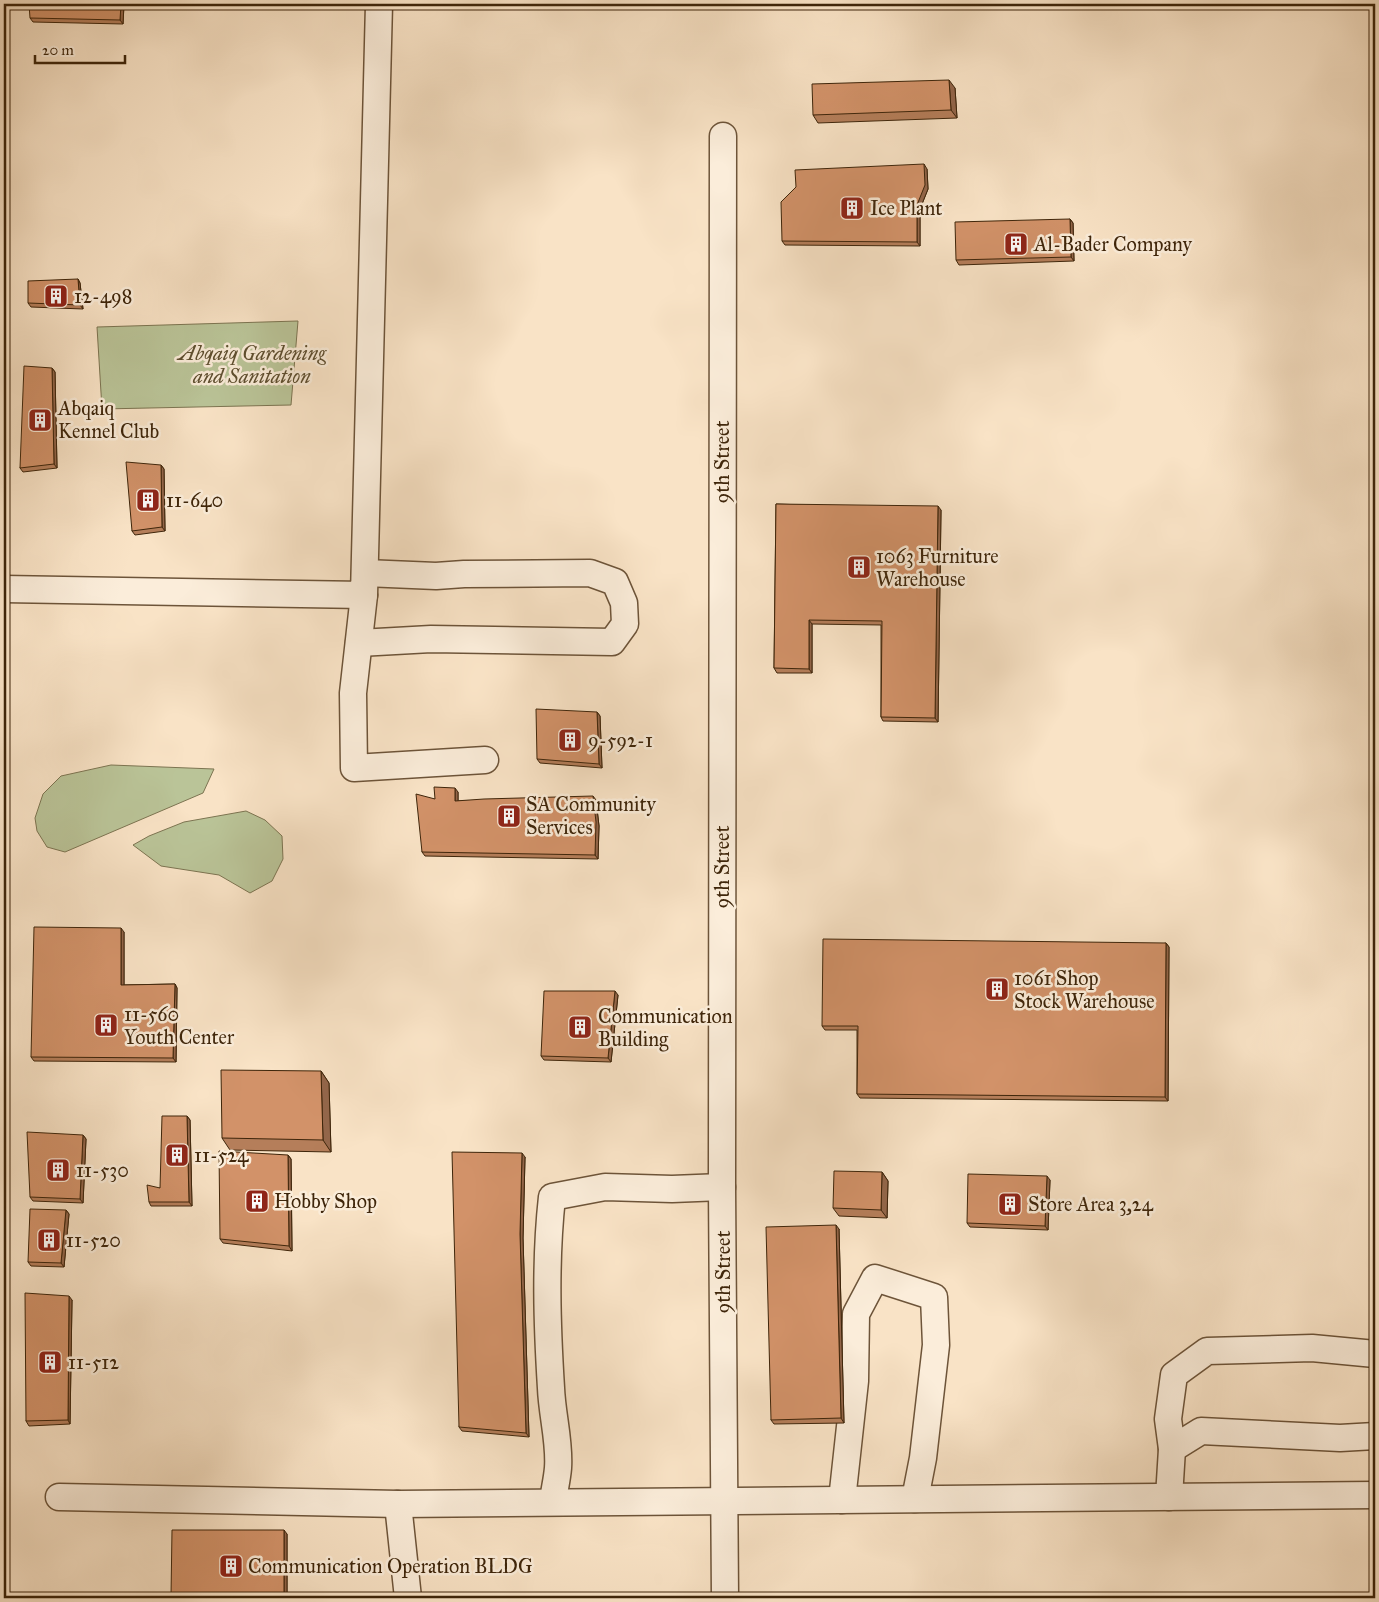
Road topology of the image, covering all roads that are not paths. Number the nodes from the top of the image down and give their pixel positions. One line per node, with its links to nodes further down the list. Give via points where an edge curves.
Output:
1 (379, 4): 3 (street)
2 (723, 136): 7 (street, 9th Street)
3 (365, 584): 4 (street); 5 (street); 5 (street, via 464,574 590,572 615,582 624,603 625,624 612,642 431,639)
4 (4, 588)
5 (359, 643): 6 (street, via 353,693 354,768)
6 (485, 760)
7 (722, 1187): 16 (street, 9th Street); 17 (street, via 605,1187 552,1197 547,1324 551,1400 558,1446)
8 (1375, 1354): 10 (street, via 1312,1348 1207,1352 1174,1375 1168,1419)
9 (1375, 1436): 10 (street, via 1340,1438 1201,1431)
10 (1172, 1448): 13 (street)
11 (1375, 1495): 13 (street)
12 (59, 1497): 18 (street)
13 (1169, 1497): 14 (street)
14 (915, 1499): 15 (street); 15 (street, via 936,1345 934,1297 875,1278 856,1314 855,1381)
15 (842, 1500): 16 (street)
16 (724, 1501): 17 (street); 20 (street, 9th Street)
17 (552, 1502): 18 (street)
18 (398, 1504): 19 (street)
19 (408, 1598)
20 (725, 1598)

